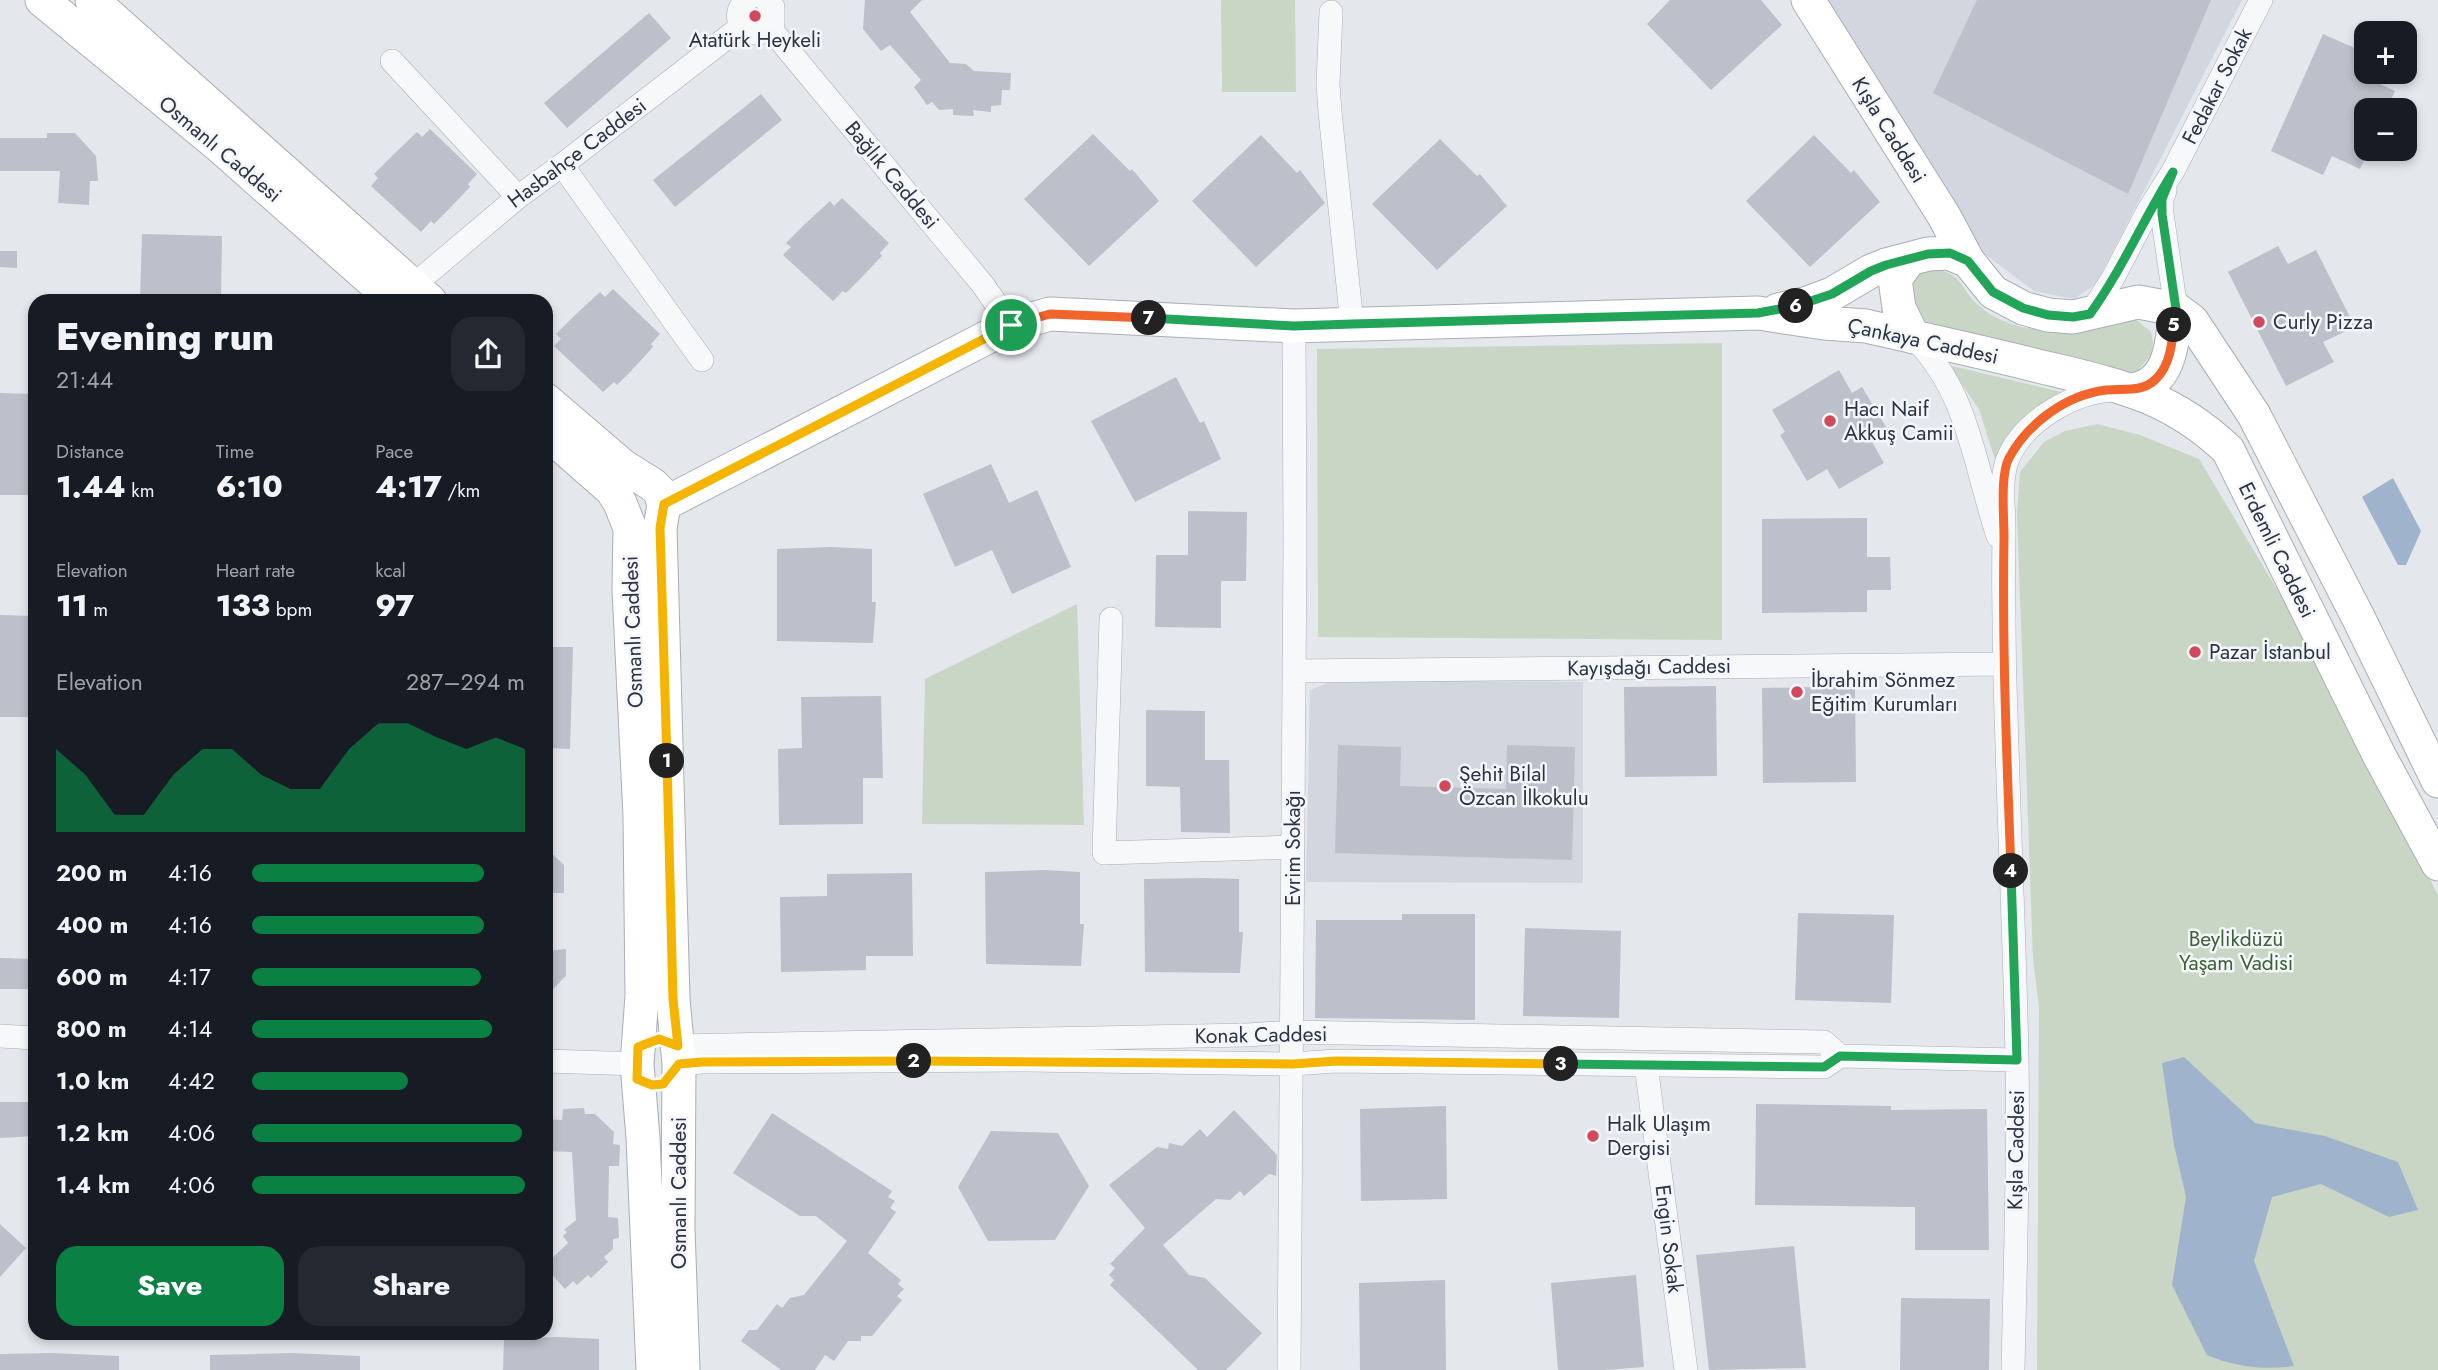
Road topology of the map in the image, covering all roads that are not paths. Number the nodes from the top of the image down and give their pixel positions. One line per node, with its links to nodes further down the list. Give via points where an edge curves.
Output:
1 (42, 0): 15 (main road, Osmanlı Caddesi, via 217,145)
2 (92, 0): 16 (main road, Osmanlı Caddesi)
3 (1808, 0): 14 (main road, Kışla Caddesi)
4 (2261, 0): 11 (street, Fedakar Sokak)
5 (764, 1): 7 (street, via 740,8); 8 (street, via 775,12)
6 (1331, 12): 21 (street, via 1328,84)
7 (741, 26): 8 (street, via 755,34); 10 (street, Hasbahçe Caddesi)
8 (770, 27): 22 (street, Bağlık Caddesi)
9 (392, 61): 12 (street)
10 (562, 165): 12 (street, Hasbahçe Caddesi); 25 (street)
11 (2173, 172): 18 (street, via 2162,199 2162,214); 20 (street)
12 (518, 197): 17 (street, Hasbahçe Caddesi)
13 (1909, 260): 14 (main road, via 1950,253); 19 (main road, via 1871,271 1808,303); 24 (main road, via 1895,279 1899,308)
14 (1968, 261): 20 (main road, Kışla Caddesi, via 1993,292 2023,308 2048,315)
15 (413, 294)
16 (413, 294)
17 (415, 294)
18 (2176, 309): 20 (main road, Kışla Caddesi, via 2138,302); 26 (main road, via 2165,368 2155,381); 35 (main road, Erdemli Caddesi, via 2192,321 2255,415)
19 (1758, 313): 21 (main road, Çankaya Caddesi); 24 (main road, Çankaya Caddesi, via 1866,326)
20 (2090, 314)
21 (1352, 324): 23 (main road, Çankaya Caddesi)
22 (1011, 325): 23 (main road, Çankaya Caddesi, via 1050,314); 29 (main road, Çankaya Caddesi)
23 (1294, 326): 34 (street, Evrim Sokağı)
24 (1913, 337): 26 (main road, Çankaya Caddesi); 31 (street, via 1943,372 1963,414)
25 (702, 360)
26 (2132, 390): 31 (street, Kışla Caddesi, via 2105,390 2078,398 2030,428 2019,441 2007,461); 37 (main road, Erdemli Caddesi, via 2175,409 2228,450)
27 (553, 406): 29 (main road)
28 (553, 438): 30 (main road, via 603,480)
29 (658, 500): 30 (main road, Çankaya Caddesi, via 652,523 637,524); 41 (main road, Osmanlı Caddesi)
30 (623, 511): 45 (main road, Osmanlı Caddesi, via 630,528 640,816 642,996)
31 (2003, 552): 33 (street, Kışla Caddesi)
32 (1111, 619): 36 (street, via 1104,853)
33 (2004, 664): 34 (street, Kayışdağı Caddesi); 43 (street, Kışla Caddesi)
34 (1294, 671): 36 (street, Evrim Sokağı)
35 (2434, 763)
36 (1293, 847): 38 (street, Evrim Sokağı)
37 (2438, 864)
38 (1293, 1032): 41 (street, Konak Caddesi); 42 (street, Konak Caddesi, via 1824,1042); 46 (street, Evrim Sokağı)
39 (0, 1036): 40 (street)
40 (28, 1038)
41 (678, 1055): 45 (main road, via 663,1084 652,1085); 46 (street, Konak Caddesi, via 702,1062); 49 (main road, Osmanlı Caddesi)
42 (1840, 1056): 43 (street, Konak Caddesi); 47 (street, Konak Caddesi, via 1824,1067)
43 (2017, 1060): 52 (street, Kışla Caddesi)
44 (553, 1061): 45 (street)
45 (637, 1063): 48 (main road, Osmanlı Caddesi)
46 (1293, 1064): 47 (street, Konak Caddesi); 50 (street, Evrim Sokağı)
47 (1646, 1065): 51 (street, Engin Sokak)
48 (653, 1370)
49 (683, 1370)
50 (1289, 1370)
51 (1685, 1370)
52 (2013, 1370)

